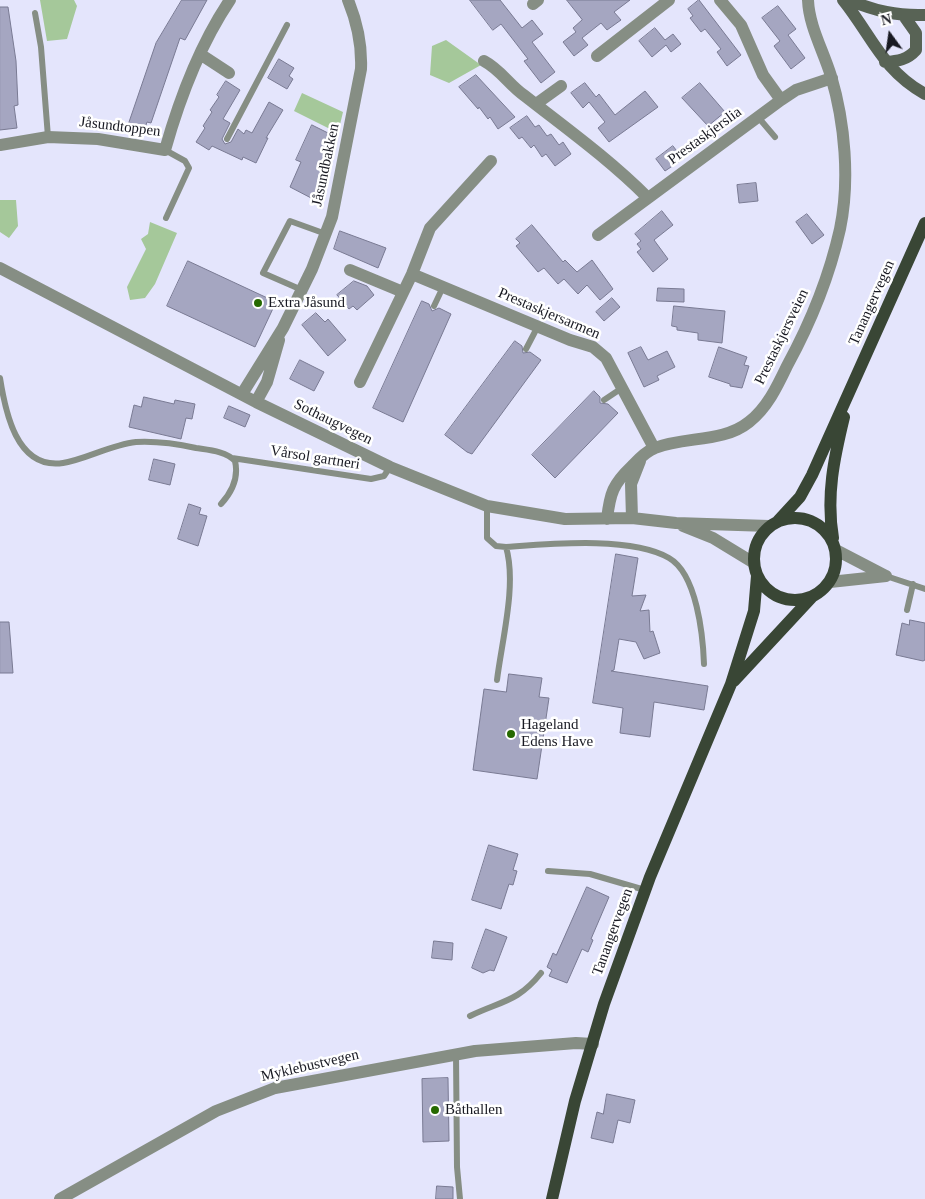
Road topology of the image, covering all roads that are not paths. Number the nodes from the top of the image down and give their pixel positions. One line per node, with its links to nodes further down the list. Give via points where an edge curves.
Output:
1 (230, 0): 12 (street, Jåsundtoppen)
2 (348, 0): 32 (street, Jåsundbakken, via 356,22 362,54 361,69 332,218)
3 (669, 0): 13 (street)
4 (720, 0): 20 (street, via 741,25 763,74)
5 (808, 0): 17 (street, Prestaskjersveien, via 811,22)
6 (843, 0): 15 (main road)
7 (849, 0): 10 (main road, via 882,13)
8 (35, 13): 23 (lane)
9 (925, 15): 10 (main road)
10 (904, 16): 15 (main road, via 916,33 916,50 910,57)
11 (287, 25): 25 (lane)
12 (200, 54): 16 (street); 27 (street, Jåsundtoppen, via 181,96)
13 (598, 56)
14 (484, 61): 21 (street)
15 (885, 62): 19 (main road)
16 (229, 73)
17 (832, 78): 20 (street, Prestaskjerslia, via 796,90); 51 (street, Prestaskjersveien, via 844,160 840,227 817,307 762,411 730,433)
18 (561, 86): 21 (street)
19 (925, 94)
20 (781, 100): 22 (street, Prestaskjerslia)
21 (536, 104): 29 (street, via 613,164)
22 (758, 117): 24 (lane); 29 (street, Prestaskjerslia)
23 (48, 136): 26 (street, Jåsundtoppen); 27 (street, Jåsundtoppen, via 98,139)
24 (776, 137)
25 (227, 139)
26 (0, 145)
27 (166, 150): 30 (lane, via 189,168)
28 (491, 161): 36 (street, via 430,228)
29 (647, 197): 33 (street, Prestaskjerslia)
30 (166, 218)
31 (925, 222): 48 (main road, Tanangervegen)
32 (326, 234): 38 (street, Jåsundbakken); 38 (lane, via 290,221 263,273)
33 (598, 235)
34 (0, 268): 47 (street, Sothaugvegen)
35 (350, 270): 39 (street)
36 (412, 274): 37 (street, Prestaskjersarmen); 39 (street)
37 (443, 287): 40 (lane); 41 (street, Prestaskjersarmen)
38 (302, 290): 42 (street, Jåsundbakken)
39 (403, 292): 45 (street)
40 (434, 306)
41 (538, 326): 43 (lane); 46 (street, Prestaskjersarmen, via 593,348 606,358)
42 (283, 328): 47 (street, Jåsundbakken); 50 (street, Jåsundbakken, via 267,382)
43 (526, 349)
44 (0, 378): 53 (lane, Vårsol gartneri, via 3,400 14,433 27,450 48,462 63,462 136,442 183,445)
45 (360, 382)
46 (622, 388): 49 (lane); 51 (street, Prestaskjersarmen)
47 (242, 394): 50 (street, Sothaugvegen)
48 (849, 396): 60 (main road, Tanangervegen, via 804,490); 61 (main road, Tanangervegen, via 831,479 830,516)
49 (604, 400)
50 (256, 402): 54 (street, Sothaugvegen)
51 (654, 448): 52 (street, Prestaskjersveien)
52 (641, 456): 57 (street, via 631,484); 58 (street, Prestaskjersveien, via 618,479 610,495)
53 (232, 458): 54 (lane, Vårsol gartneri, via 371,479 384,476); 55 (lane, via 236,465 232,492)
54 (390, 467): 56 (street, Sothaugvegen)
55 (221, 504)
56 (487, 506): 58 (street, Sothaugvegen, via 565,520); 62 (lane, via 487,538 496,546)
57 (632, 518): 58 (street, Sothaugvegen); 59 (street, Sothaugvegen)
58 (607, 519)
59 (676, 523): 60 (street, Sothaugvegen); 63 (street, Sothaugvegen, via 713,538)
60 (773, 524): 61 (main road, via 789,517 815,522 826,530); 63 (main road, via 759,539 754,551)
61 (835, 545): 64 (street); 65 (main road, via 836,569)
62 (506, 547): 70 (lane, via 618,544 670,558 684,574 696,607 703,635); 71 (lane, via 511,564 511,582)
63 (756, 570): 68 (main road, via 764,586 774,594 786,599); 72 (main road, Tanangervegen, via 754,611)
64 (886, 576): 65 (street); 66 (lane)
65 (830, 582): 68 (main road)
66 (913, 584): 67 (lane); 69 (lane)
67 (925, 589)
68 (812, 597): 72 (main road, Tanangervegen)
69 (907, 610)
70 (704, 664)
71 (497, 680)
72 (731, 684): 74 (main road, Tanangervegen)
73 (548, 871): 74 (lane, via 590,874)
74 (645, 890): 77 (main road, Tanangervegen)
75 (541, 973): 76 (lane, via 516,998)
76 (470, 1016)
77 (593, 1044): 78 (street, Myklebustvegen); 81 (main road, Tanangervegen, via 575,1101)
78 (456, 1054): 79 (street, Myklebustvegen, via 275,1088 216,1111); 80 (lane)
79 (60, 1199)
80 (460, 1199)
81 (552, 1199)

